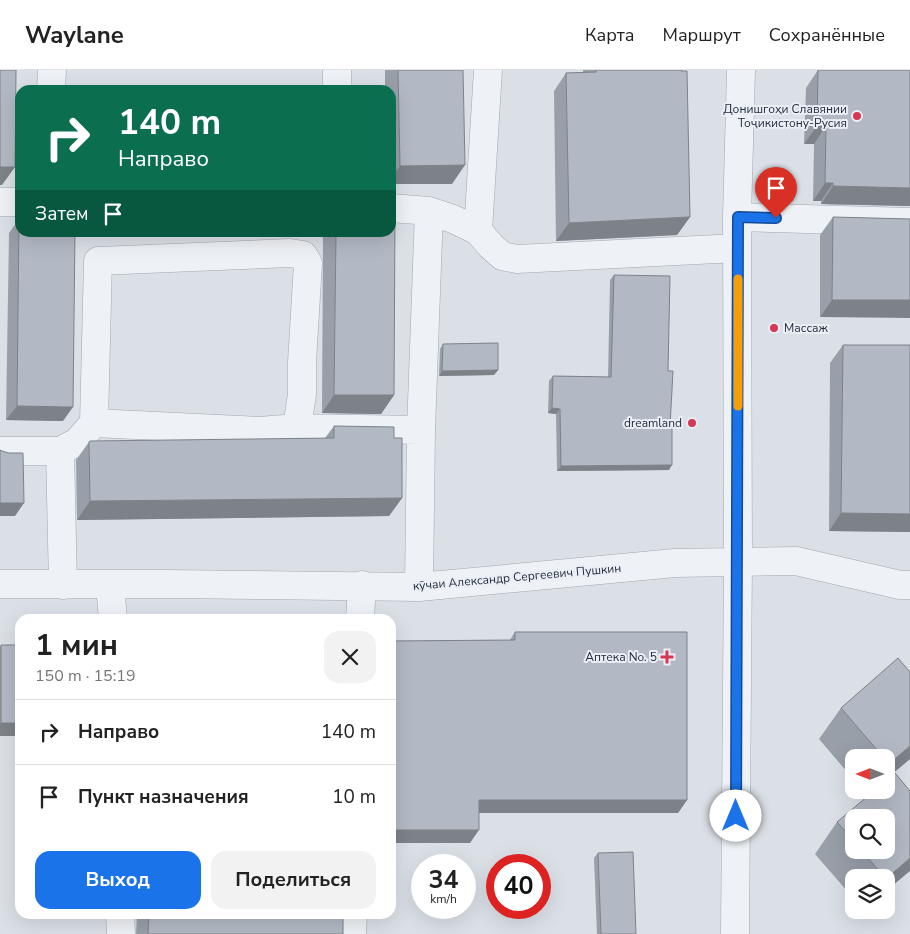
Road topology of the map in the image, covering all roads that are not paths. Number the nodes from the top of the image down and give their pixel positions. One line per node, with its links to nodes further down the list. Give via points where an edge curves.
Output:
1 (52, 70): 5 (street)
2 (337, 70): 6 (street)
3 (488, 70): 13 (street)
4 (741, 70): 11 (street)
5 (51, 85)
6 (337, 85)
7 (0, 202): 8 (street)
8 (15, 202)
9 (396, 208): 10 (street)
10 (429, 211): 13 (street); 17 (street)
11 (738, 217): 12 (street); 14 (street)
12 (910, 222)
13 (478, 231): 14 (street, via 502,256 517,259)
14 (738, 248): 20 (street)
15 (94, 424): 16 (street, via 260,431); 16 (street, via 98,261 290,253 304,255 308,263 302,394); 19 (street, via 77,442)
16 (297, 428): 17 (street)
17 (422, 430): 26 (street)
18 (0, 450): 19 (street)
19 (60, 451): 22 (street)
20 (738, 562): 25 (street, кӯчаи Александр Сергеевич Пушкин, via 796,561); 26 (street, кӯчаи Александр Сергеевич Пушкин, via 675,563); 33 (street)
21 (0, 584): 22 (street, кӯчаи Александр Сергеевич Пушкин)
22 (63, 585): 23 (street, кӯчаи Александр Сергеевич Пушкин)
23 (110, 585): 24 (street, кӯчаи Александр Сергеевич Пушкин); 27 (street)
24 (362, 585): 26 (street, кӯчаи Александр Сергеевич Пушкин); 28 (street)
25 (910, 585)
26 (419, 587)
27 (112, 614)
28 (360, 614)
29 (120, 919): 31 (street)
30 (354, 919): 32 (street)
31 (121, 934)
32 (352, 934)
33 (735, 934)

